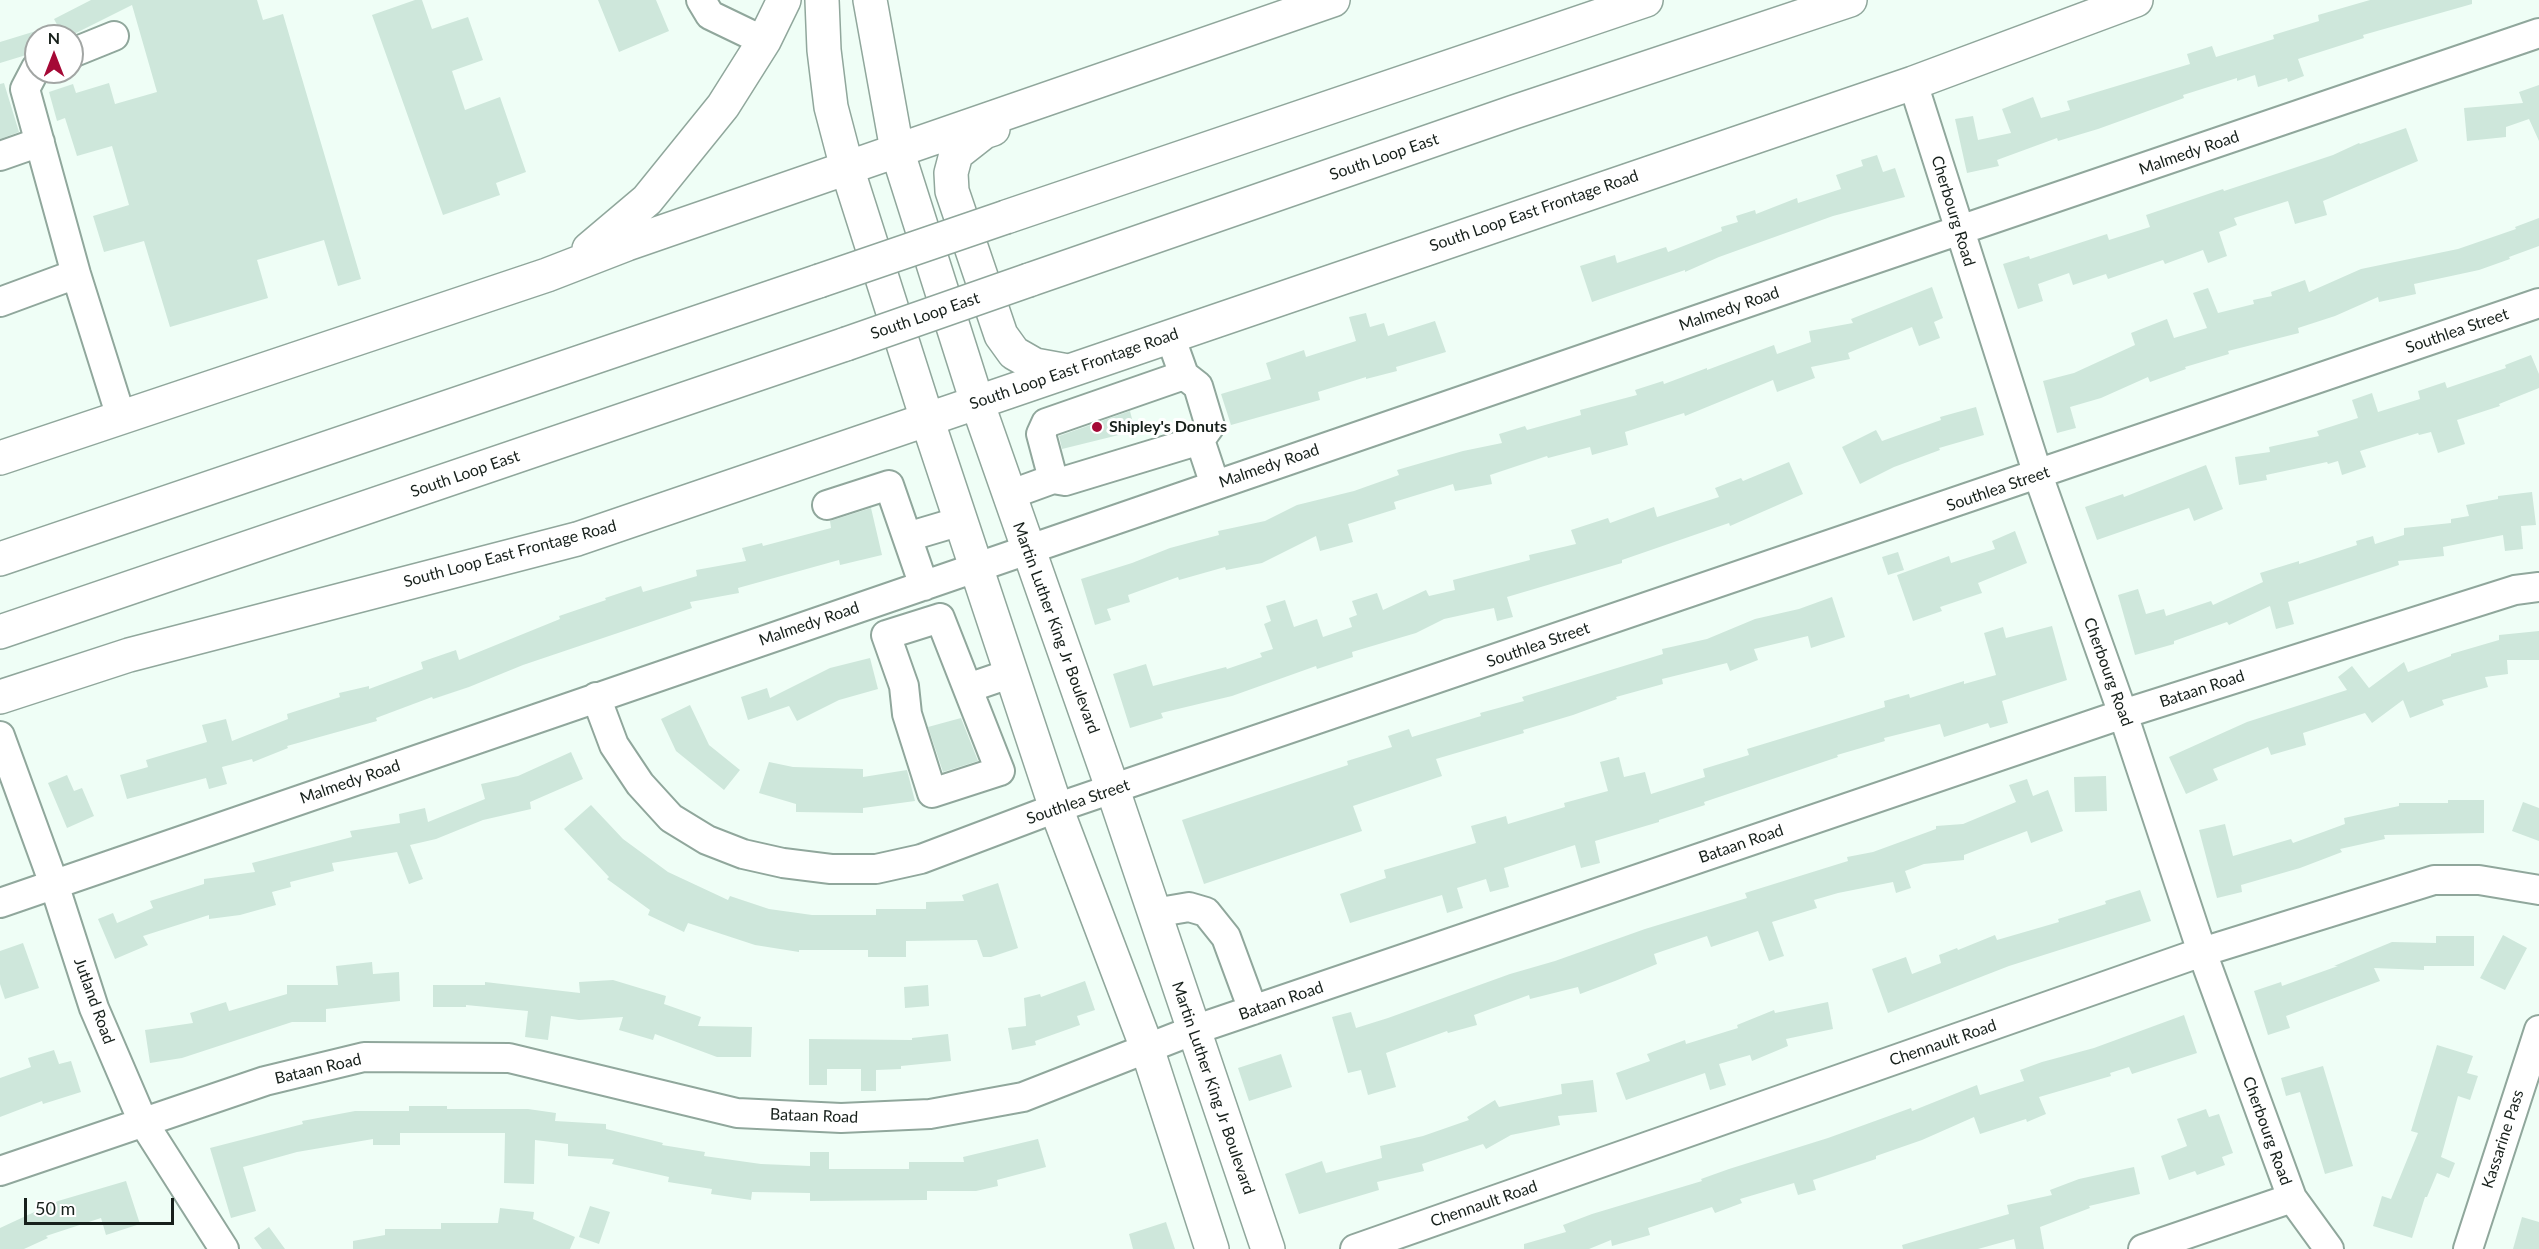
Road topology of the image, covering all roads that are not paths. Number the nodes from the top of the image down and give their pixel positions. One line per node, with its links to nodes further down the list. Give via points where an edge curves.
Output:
1 (701, 0): 11 (street, via 710,15)
2 (784, 0): 11 (main road)
3 (822, 0): 19 (main road, via 831,107)
4 (870, 0): 17 (main road, Martin Luther King Jr Boulevard)
5 (1333, 0): 13 (main road)
6 (1646, 0): 40 (main road, bridge)
7 (1850, 0): 48 (main road, South Loop East, bridge)
8 (2136, 0): 14 (main road, South Loop East Frontage Road)
9 (2539, 33): 20 (street, Malmedy Road)
10 (114, 36): 12 (street)
11 (764, 41): 22 (main road, via 723,106 648,200 598,243)
12 (84, 48)
13 (1182, 52): 17 (main road); 26 (main road, via 1146,76 984,132 956,154 952,191 1001,335 1014,353 1035,365)
14 (1913, 83): 20 (street, Cherbourg Road); 25 (main road, South Loop East Frontage Road)
15 (28, 84): 16 (street, via 25,89)
16 (40, 142): 18 (street); 21 (street)
17 (897, 150): 19 (main road); 28 (main road, Martin Luther King Jr Boulevard)
18 (0, 156)
19 (847, 168): 22 (main road); 30 (main road)
20 (1959, 231): 33 (street, Cherbourg Road); 35 (street, Malmedy Road)
21 (76, 274): 23 (street); 29 (street)
22 (547, 275): 29 (main road)
23 (0, 302)
24 (2539, 303): 33 (street, Southlea Street)
25 (1170, 336): 26 (main road, South Loop East Frontage Road); 27 (street)
26 (1068, 371): 28 (main road, South Loop East Frontage Road)
27 (1184, 375): 31 (street, via 1198,386 1210,426); 34 (street, via 1046,423 1041,434)
28 (977, 402): 30 (main road, South Loop East Frontage Road); 36 (main road, Martin Luther King Jr Boulevard)
29 (121, 417): 32 (main road)
30 (927, 419): 38 (main road); 52 (main road, South Loop East Frontage Road, via 576,539 129,655)
31 (1200, 440): 34 (street, via 1065,481); 35 (street)
32 (0, 458)
33 (2038, 475): 54 (street, Cherbourg Road); 58 (street, Southlea Street)
34 (1053, 479): 36 (street)
35 (1215, 485): 41 (street, Malmedy Road)
36 (1009, 495): 41 (main road, Martin Luther King Jr Boulevard)
37 (827, 505): 39 (street, via 889,485)
38 (961, 521): 39 (street); 44 (main road)
39 (907, 537): 45 (street)
40 (48, 542): 42 (main road); 43 (main road)
41 (1027, 549): 44 (street, Malmedy Road); 58 (main road, Martin Luther King Jr Boulevard)
42 (0, 553)
43 (0, 559)
44 (977, 568): 45 (street, Malmedy Road); 50 (main road)
45 (924, 586): 47 (street, Malmedy Road)
46 (2539, 587): 54 (street, Bataan Road, via 2515,590)
47 (885, 598): 49 (street); 53 (street, Malmedy Road)
48 (0, 632)
49 (895, 632): 51 (street, via 940,618); 57 (street, via 886,635 904,686 907,714 932,793 1000,771)
50 (1012, 673): 51 (street); 55 (main road)
51 (968, 688): 57 (street)
52 (0, 697)
53 (597, 697): 59 (street, Southlea Street, via 614,745 640,784 671,818 707,840 742,854 831,869 876,869 921,859); 60 (street, Malmedy Road)
54 (2123, 714): 64 (street, Cherbourg Road); 65 (street, Bataan Road)
55 (1031, 731): 57 (street); 59 (main road)
56 (0, 736): 60 (street, Jutland Road)
57 (990, 745)
58 (1113, 790): 59 (street, Southlea Street); 63 (main road, Martin Luther King Jr Boulevard)
59 (1056, 808): 68 (main road)
60 (54, 884): 62 (street, Malmedy Road); 69 (street, Jutland Road, via 94,1008)
61 (2539, 891): 64 (street, Chennault Road, via 2479,880 2434,880)
62 (0, 903)
63 (1154, 913): 65 (street, via 1189,907 1206,912 1226,937); 66 (main road, Martin Luther King Jr Boulevard)
64 (2202, 952): 71 (street, Cherbourg Road); 75 (street, Chennault Road)
65 (1252, 1010): 66 (street, Bataan Road)
66 (1194, 1030): 68 (street, Bataan Road); 74 (main road, Martin Luther King Jr Boulevard)
67 (2539, 1030): 78 (street, Kassarine Pass)
68 (1147, 1048): 69 (street, Bataan Road, via 1023,1097 930,1114 841,1118 737,1113 509,1059 364,1057 265,1081); 73 (main road)
69 (143, 1122): 70 (street, Bataan Road); 72 (street, Jutland Road)
70 (0, 1171)
71 (2292, 1198): 76 (street); 77 (street, Cherbourg Road)
72 (224, 1249)
73 (1212, 1249)
74 (1268, 1249)
75 (1354, 1249)
76 (2143, 1249)
77 (2329, 1249)
78 (2468, 1249)

